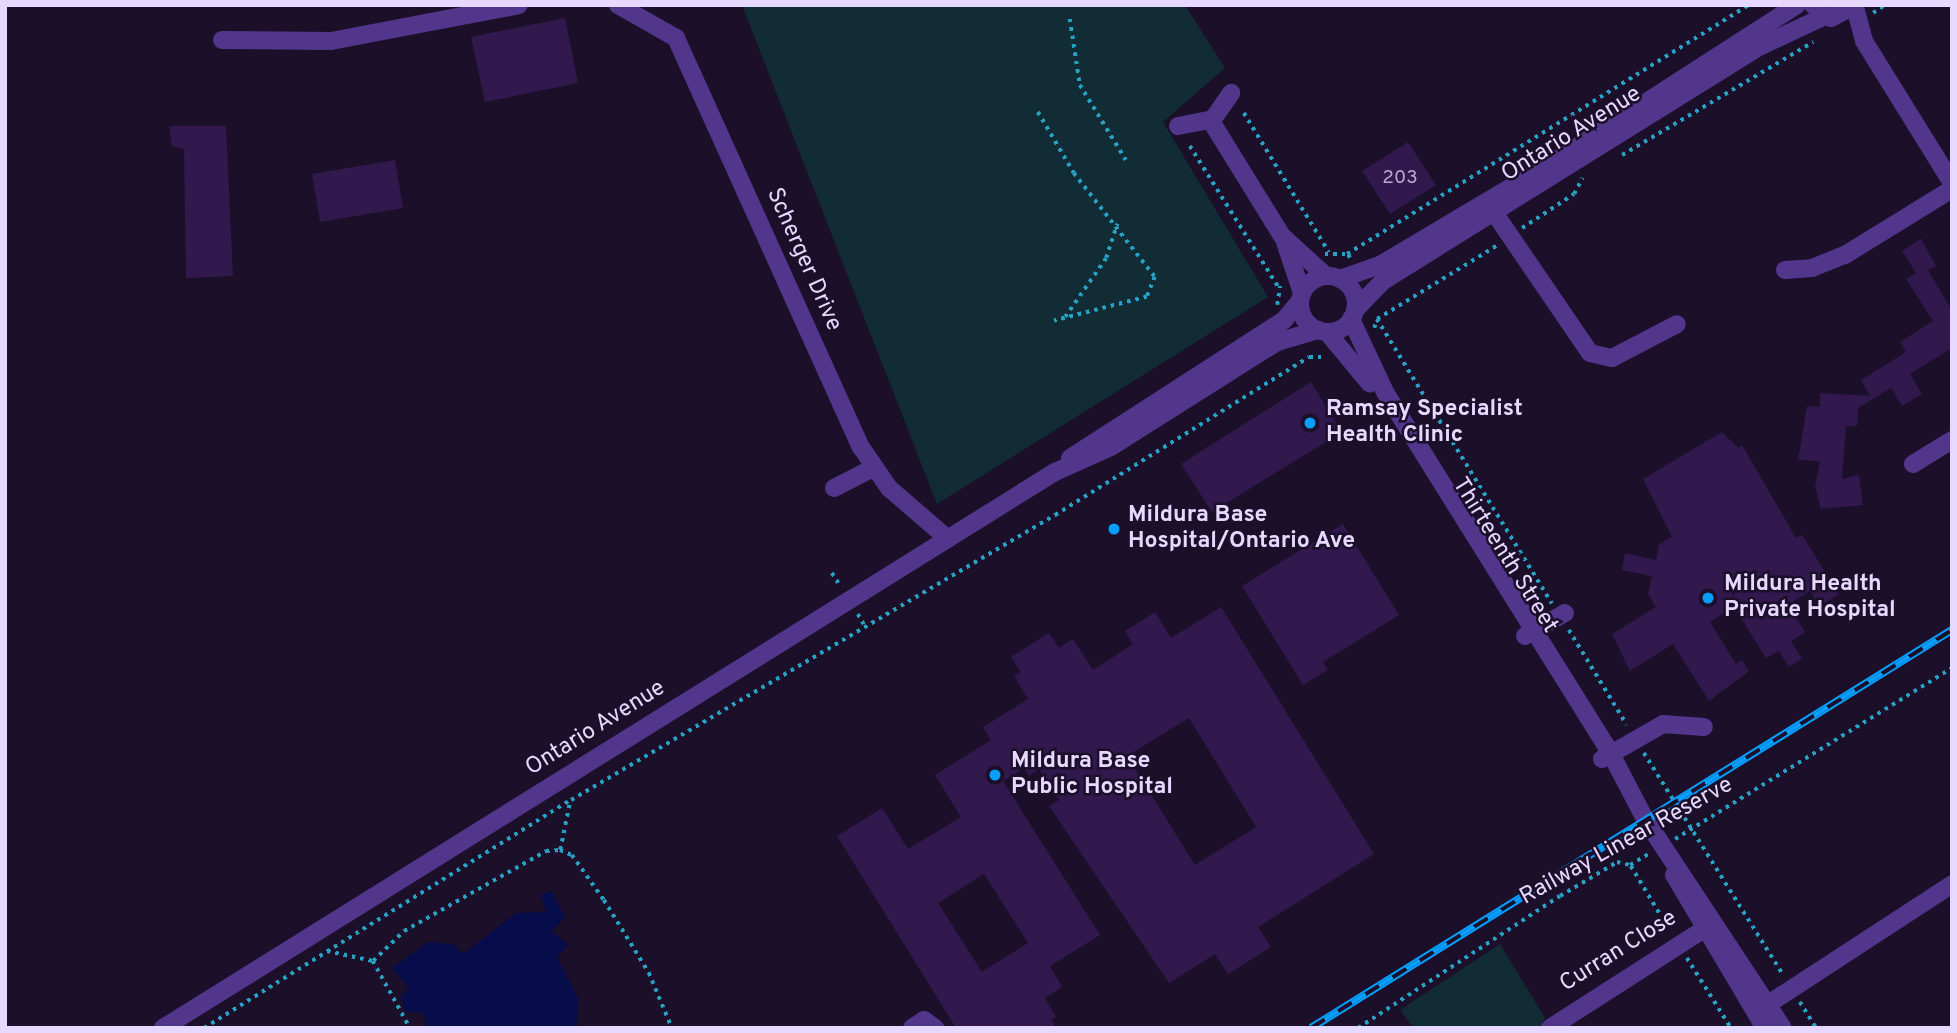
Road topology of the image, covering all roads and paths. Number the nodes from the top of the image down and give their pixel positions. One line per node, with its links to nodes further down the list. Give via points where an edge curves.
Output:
1 (519, 5): 8 (street, via 331,41)
2 (618, 5): 43 (street, Scherger Drive, via 676,37)
3 (1749, 5): 28 (path, via 1347,254)
4 (1797, 5): 22 (street, Ontario Avenue)
5 (1855, 6): 6 (street, Ontario Avenue); 10 (street)
6 (1825, 13): 10 (street); 22 (street, Ontario Avenue, via 1796,25)
7 (1070, 19): 17 (path, via 1080,85)
8 (222, 40)
9 (1818, 40): 18 (path)
10 (1864, 41): 20 (street)
11 (1231, 93): 14 (street)
12 (1038, 112): 23 (path, via 1074,173)
13 (1244, 113): 26 (path)
14 (1211, 121): 15 (street); 24 (street)
15 (1178, 126)
16 (1190, 146): 30 (path)
17 (1126, 160)
18 (1613, 160)
19 (1593, 172): 25 (path, via 1574,194)
20 (1952, 183)
21 (1952, 190): 27 (street, via 1845,255 1812,268)
22 (1490, 206): 25 (street); 28 (street, Ontario Avenue); 31 (street, Ontario Avenue)
23 (1117, 223): 35 (path, via 1106,258); 35 (path, via 1155,277 1152,293)
24 (1282, 236): 29 (street); 32 (street)
25 (1511, 237): 33 (path); 38 (street, via 1580,344 1597,357 1620,355)
26 (1329, 251)
27 (1785, 270)
28 (1359, 274): 29 (street, Ontario Avenue)
29 (1333, 277): 32 (street, via 1311,281); 34 (street, via 1353,292)
30 (1279, 288)
31 (1370, 291): 33 (path); 34 (street, Ontario Avenue)
32 (1301, 298): 39 (street, via 1304,320); 44 (street, Ontario Avenue, via 1284,320 1090,443)
33 (1385, 314): 36 (path)
34 (1353, 315): 39 (street); 40 (street, Thirteenth Street)
35 (1063, 318): 37 (path)
36 (1377, 319): 40 (path); 47 (path)
37 (1055, 321)
38 (1677, 324)
39 (1323, 331): 40 (street, Thirteenth Street); 44 (street, Ontario Avenue, via 1277,342 1111,447)
40 (1351, 343): 48 (street, Thirteenth Street); 53 (path, via 1324,358 1313,355)
41 (1952, 440): 42 (street)
42 (1913, 464)
43 (873, 468): 45 (street); 46 (street, Scherger Drive)
44 (1055, 471): 46 (street, Ontario Avenue)
45 (834, 488)
46 (948, 539): 63 (street, Ontario Avenue)
47 (1562, 614): 48 (street); 51 (path)
48 (1530, 633): 52 (street, Thirteenth Street)
49 (1952, 668): 54 (path, Railway Linear Reserve)
50 (1704, 727): 51 (street, via 1663,724)
51 (1636, 740): 52 (street); 54 (path)
52 (1606, 756): 55 (street, Thirteenth Street)
53 (571, 800): 56 (path); 59 (path)
54 (1692, 829): 55 (path, Railway Linear Reserve); 61 (path)
55 (1661, 846): 58 (street, Thirteenth Street); 69 (path, Railway Linear Reserve, via 1630,865 1617,862 1560,896)
56 (560, 850): 60 (path, via 546,851 415,925 381,949); 66 (path, via 572,855 604,900 649,973)
57 (1952, 884): 61 (street)
58 (1710, 925): 62 (street, Thirteenth Street); 70 (street, Curran Close)
59 (327, 951): 60 (path); 64 (path)
60 (373, 961): 65 (path)
61 (1790, 985): 62 (street); 73 (path)
62 (1759, 1004): 71 (street, Thirteenth Street); 72 (street, Thirteenth Street)
63 (163, 1028)
64 (204, 1028)
65 (410, 1028)
66 (672, 1028)
67 (912, 1028): 68 (street, via 924,1020)
68 (935, 1028)
69 (1358, 1028)
70 (1550, 1028)
71 (1765, 1028)
72 (1783, 1028)
73 (1816, 1028)

